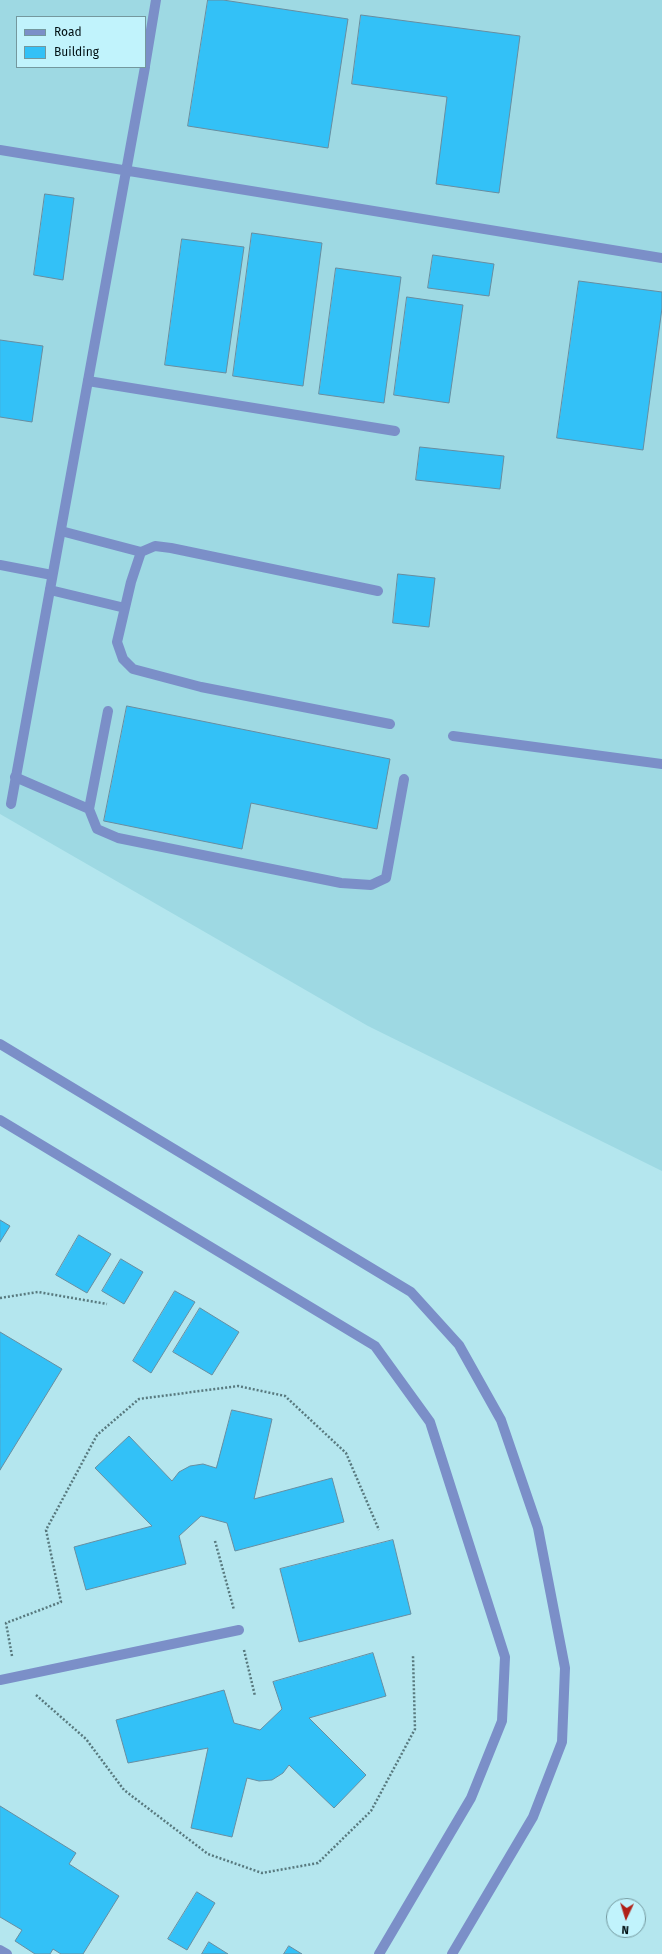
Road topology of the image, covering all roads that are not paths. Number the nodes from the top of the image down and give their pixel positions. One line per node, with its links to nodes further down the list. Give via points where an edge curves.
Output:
1 (156, 0): 2 (street)
2 (146, 60)
3 (145, 68): 5 (street)
4 (0, 150): 5 (street)
5 (127, 170): 6 (street); 7 (street)
6 (662, 258)
7 (88, 381): 8 (street); 9 (street)
8 (395, 431)
9 (61, 531): 10 (street); 12 (street)
10 (141, 552): 14 (street, via 155,546 170,548); 15 (street)
11 (0, 565): 12 (street)
12 (52, 575): 13 (street)
13 (50, 590): 15 (street); 20 (street)
14 (378, 591)
15 (125, 608): 17 (street, via 117,642 123,659 133,669 201,687)
16 (108, 711): 23 (street)
17 (390, 724)
18 (453, 736): 19 (street)
19 (662, 764)
20 (15, 777): 22 (street); 23 (street)
21 (404, 779): 23 (street, via 386,878 371,886 341,883 118,838 97,829)
22 (11, 804)
23 (89, 808)
24 (0, 1044): 31 (street, via 411,1292 459,1345 501,1420 538,1528 566,1668 562,1742 533,1818)
25 (0, 1120): 30 (street, via 375,1346 430,1422 505,1657 502,1721 471,1798)
26 (239, 1630): 27 (street)
27 (0, 1680)
28 (0, 1950): 29 (street)
29 (7, 1954)
30 (379, 1954)
31 (452, 1954)

